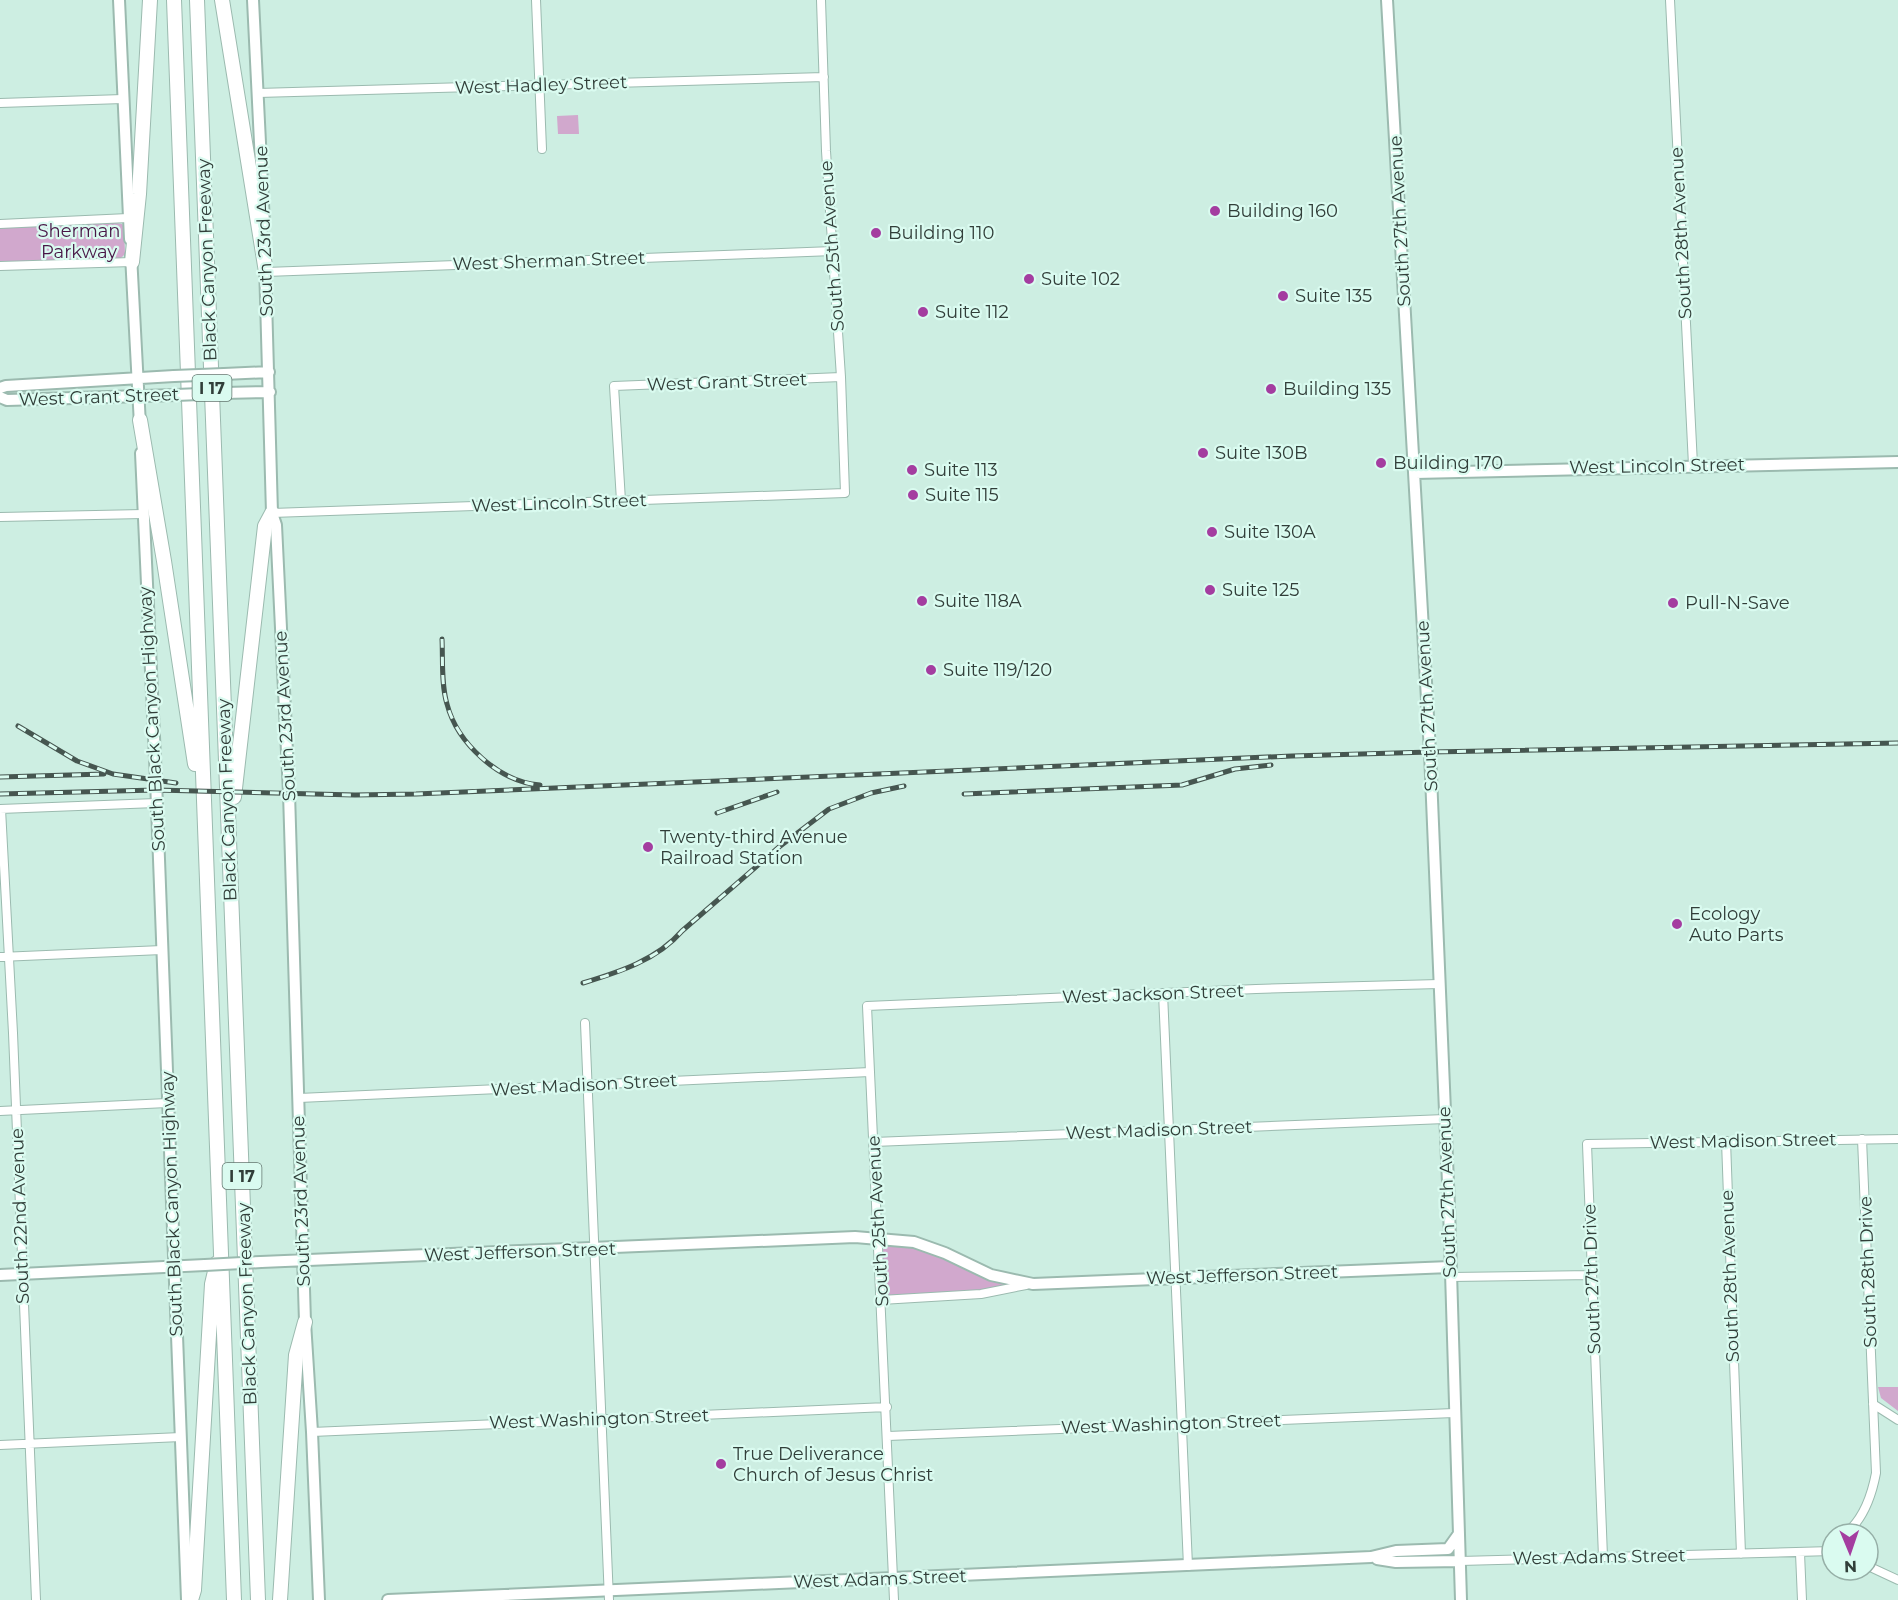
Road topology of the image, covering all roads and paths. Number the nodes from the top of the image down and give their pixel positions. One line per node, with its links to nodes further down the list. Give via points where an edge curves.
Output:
1 (119, 0): 14 (main road, South Black Canyon Highway)
2 (150, 0): 20 (highway)
3 (174, 0): 41 (highway, Black Canyon Freeway / I 17)
4 (197, 0): 42 (highway, Black Canyon Freeway / I 17)
5 (222, 0): 22 (highway)
6 (253, 0): 13 (main road, South 23rd Avenue)
7 (536, 0): 12 (street)
8 (821, 0): 11 (street, South 25th Avenue)
9 (1387, 0): 33 (main road, South 27th Avenue)
10 (1670, 0): 32 (street, South 28th Avenue)
11 (824, 77): 12 (street, West Hadley Street); 19 (street, South 25th Avenue)
12 (539, 86): 13 (street, West Hadley Street); 16 (street)
13 (258, 93): 22 (main road, South 23rd Avenue)
14 (123, 99): 15 (street); 17 (main road, South Black Canyon Highway)
15 (0, 103)
16 (542, 149)
17 (128, 218): 18 (street); 20 (main road, South Black Canyon Highway)
18 (0, 224)
19 (833, 251): 22 (street, West Sherman Street); 25 (street, South 25th Avenue)
20 (132, 262): 21 (street); 24 (main road, South Black Canyon Highway)
21 (0, 266)
22 (266, 272): 23 (main road, South 23rd Avenue)
23 (269, 372): 24 (main road, West Grant Street, bridge); 27 (main road, South 23rd Avenue)
24 (136, 377): 26 (main road, West Grant Street); 28 (main road, South Black Canyon Highway)
25 (841, 377): 34 (street, South 25th Avenue); 35 (street, West Grant Street, via 614,386)
26 (0, 388)
27 (270, 392): 28 (main road, West Grant Street, bridge); 36 (main road, South 23rd Avenue)
28 (137, 396): 29 (main road, West Grant Street, via 7,400); 30 (main road, South Black Canyon Highway)
29 (0, 397)
30 (140, 420): 37 (main road, South Black Canyon Highway); 41 (highway)
31 (1898, 462): 32 (main road, West Lincoln Street)
32 (1693, 465): 33 (main road, West Lincoln Street)
33 (1415, 473): 46 (main road, South 27th Avenue)
34 (845, 493): 35 (street, West Lincoln Street)
35 (621, 501): 36 (street, West Lincoln Street)
36 (272, 513): 42 (highway, via 265,526); 52 (main road, South 23rd Avenue, via 276,525 289,781)
37 (142, 514): 38 (street); 39 (main road, South Black Canyon Highway)
38 (0, 517)
39 (156, 803): 40 (street); 43 (main road, South Black Canyon Highway)
40 (0, 809): 45 (street, South 22nd Avenue)
41 (205, 832): 64 (highway, Black Canyon Freeway / I 17)
42 (229, 850): 103 (highway, Black Canyon Freeway / I 17)
43 (162, 950): 45 (street); 53 (main road, South Black Canyon Highway)
44 (0, 957): 45 (street)
45 (9, 957): 54 (street, South 22nd Avenue)
46 (1439, 984): 47 (street, West Jackson Street); 56 (main road, South 27th Avenue)
47 (1163, 993): 48 (street, West Jackson Street); 57 (street)
48 (867, 1006): 50 (street, South 25th Avenue)
49 (585, 1023): 51 (street)
50 (870, 1072): 51 (street, West Madison Street); 61 (street, South 25th Avenue)
51 (588, 1085): 52 (street, West Madison Street); 65 (street)
52 (298, 1098): 66 (main road, South 23rd Avenue)
53 (167, 1103): 54 (street); 67 (main road, South Black Canyon Highway)
54 (16, 1110): 55 (street); 69 (street, South 22nd Avenue)
55 (0, 1111)
56 (1445, 1119): 57 (street, West Madison Street); 68 (main road, South 27th Avenue)
57 (1169, 1130): 61 (street, West Madison Street); 72 (street)
58 (1898, 1138): 59 (street, West Madison Street)
59 (1862, 1139): 60 (street, West Madison Street); 76 (street, South 28th Drive)
60 (1726, 1141): 62 (street, West Madison Street); 91 (street, South 28th Avenue)
61 (874, 1142): 63 (street, South 25th Avenue)
62 (1587, 1144): 71 (street, South 27th Drive)
63 (878, 1238): 65 (main road, West Jefferson Street); 73 (main road, West Jefferson Street, via 914,1242 991,1275); 74 (street, South 25th Avenue)
64 (222, 1243): 101 (highway, via 212,1284 194,1590); 102 (highway, Black Canyon Freeway / I 17)
65 (596, 1248): 66 (main road, West Jefferson Street); 79 (street)
66 (303, 1260): 67 (main road, West Jefferson Street, bridge); 75 (main road, South 23rd Avenue)
67 (174, 1266): 69 (main road, West Jefferson Street); 84 (main road, South Black Canyon Highway)
68 (1451, 1272): 71 (street, West Jefferson Street); 72 (main road, West Jefferson Street); 78 (main road, South 27th Avenue)
69 (22, 1274): 70 (main road, West Jefferson Street); 85 (street, South 22nd Avenue)
70 (0, 1275)
71 (1592, 1275): 93 (street, South 27th Drive)
72 (1176, 1278): 73 (main road, West Jefferson Street); 81 (street)
73 (1033, 1284): 74 (street, West Jefferson Street, via 981,1294)
74 (881, 1300): 77 (street, South 25th Avenue)
75 (305, 1322): 82 (main road, South 23rd Avenue); 104 (highway, via 296,1355)
76 (1873, 1404): 80 (street); 87 (street, South 28th Drive, via 1876,1473 1872,1491)
77 (886, 1407): 79 (street, West Washington Street); 83 (street, South 25th Avenue)
78 (1454, 1413): 81 (street, West Washington Street); 88 (main road, South 27th Avenue)
79 (602, 1419): 82 (street, West Washington Street); 99 (street)
80 (1898, 1420)
81 (1182, 1424): 83 (street, West Washington Street); 95 (street)
82 (312, 1432): 105 (main road, South 23rd Avenue)
83 (888, 1436): 97 (street, South 25th Avenue)
84 (181, 1437): 85 (street); 101 (main road, South Black Canyon Highway)
85 (29, 1444): 86 (street); 100 (street, South 22nd Avenue)
86 (0, 1445)
87 (1856, 1522)
88 (1458, 1535): 92 (main road, West Adams Street, via 1448,1549 1396,1551); 94 (main road, South 27th Avenue)
89 (1820, 1550): 90 (street, West Adams Street)
90 (1800, 1553): 91 (street, West Adams Street); 109 (street)
91 (1741, 1554): 93 (street, West Adams Street)
92 (1371, 1557): 94 (main road, West Adams Street, via 1396,1562); 95 (main road, West Adams Street)
93 (1603, 1557): 94 (street, West Adams Street)
94 (1460, 1561): 108 (main road, South 27th Avenue)
95 (1188, 1566): 97 (main road, West Adams Street)
96 (1880, 1572): 98 (street)
97 (894, 1578): 99 (main road, West Adams Street); 107 (street, South 25th Avenue)
98 (1898, 1580)
99 (609, 1595): 106 (main road, West Adams Street)
100 (36, 1600)
101 (189, 1600)
102 (234, 1600)
103 (258, 1600)
104 (279, 1600)
105 (319, 1600)
106 (388, 1600)
107 (894, 1600)
108 (1461, 1600)
109 (1802, 1600)

